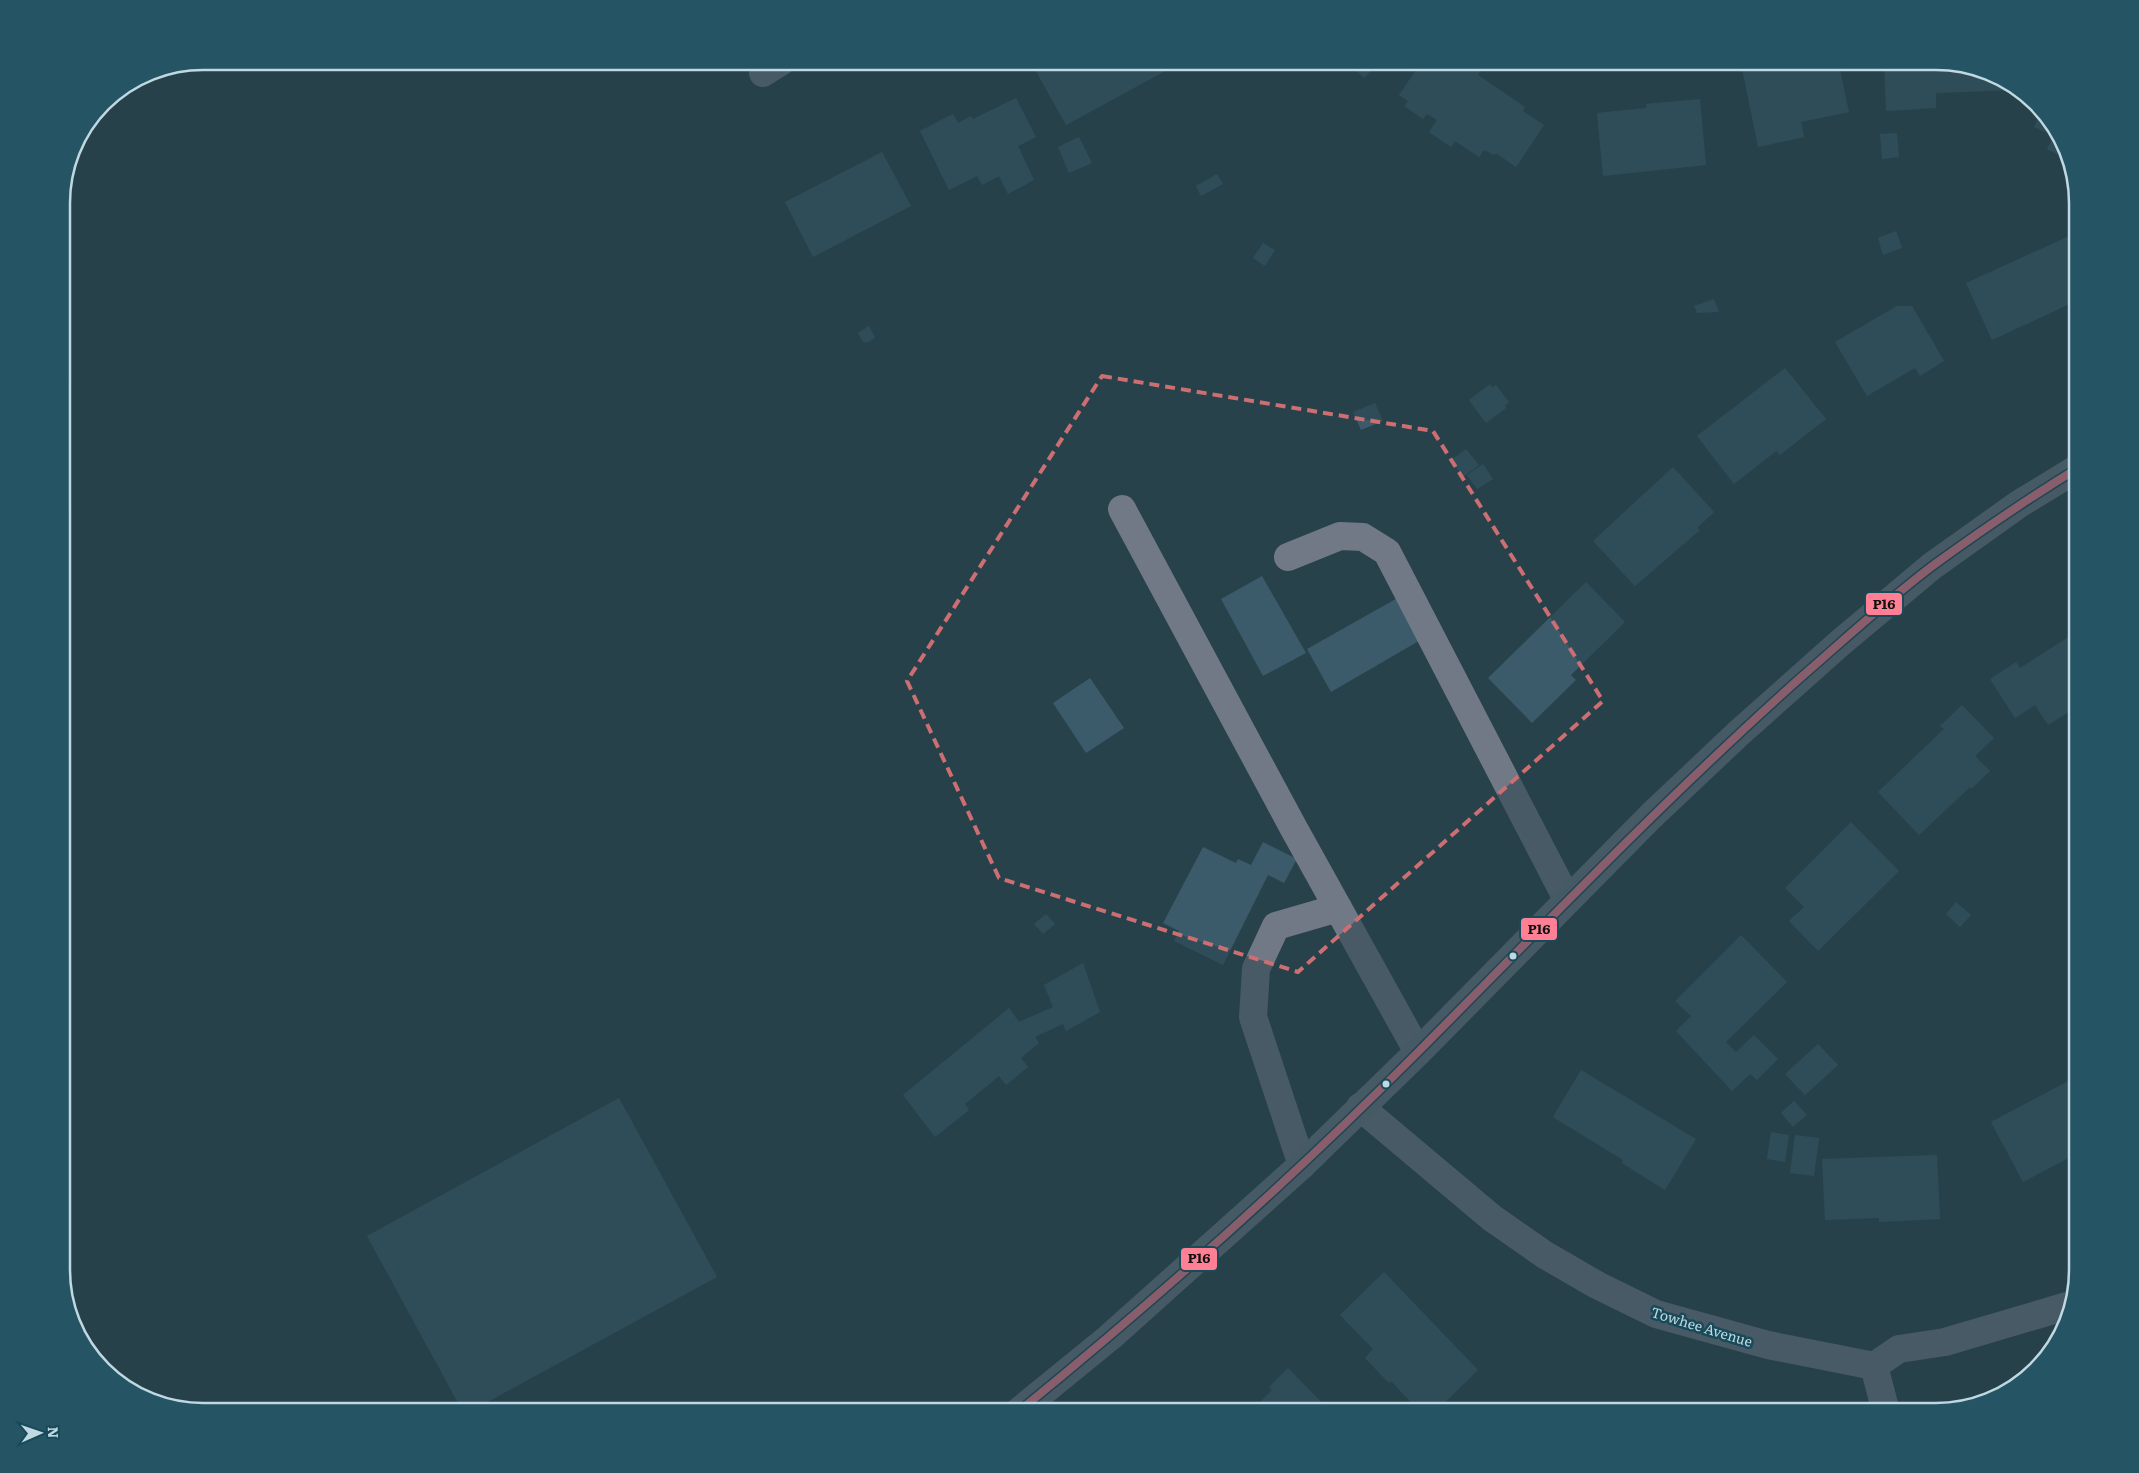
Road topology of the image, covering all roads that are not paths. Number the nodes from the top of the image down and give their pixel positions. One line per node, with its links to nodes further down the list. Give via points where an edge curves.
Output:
1 (2069, 473): 4 (main road, via 2019,504 1932,566 1840,643 1672,796)
2 (1122, 509): 5 (street)
3 (1288, 557): 4 (street, via 1340,536 1363,537 1387,552)
4 (1567, 900): 6 (main road)
5 (1338, 908): 6 (street); 8 (street, via 1276,926 1256,969 1253,1017)
6 (1418, 1052): 7 (main road)
7 (1360, 1107): 8 (main road); 10 (street, Towhee Avenue, via 1492,1218 1545,1255 1597,1285 1656,1314 1768,1345)
8 (1302, 1165): 11 (main road, via 1110,1337)
9 (2063, 1307): 10 (street, via 1945,1342 1899,1348)
10 (1874, 1366): 12 (street)
11 (1029, 1403)
12 (1884, 1403)

